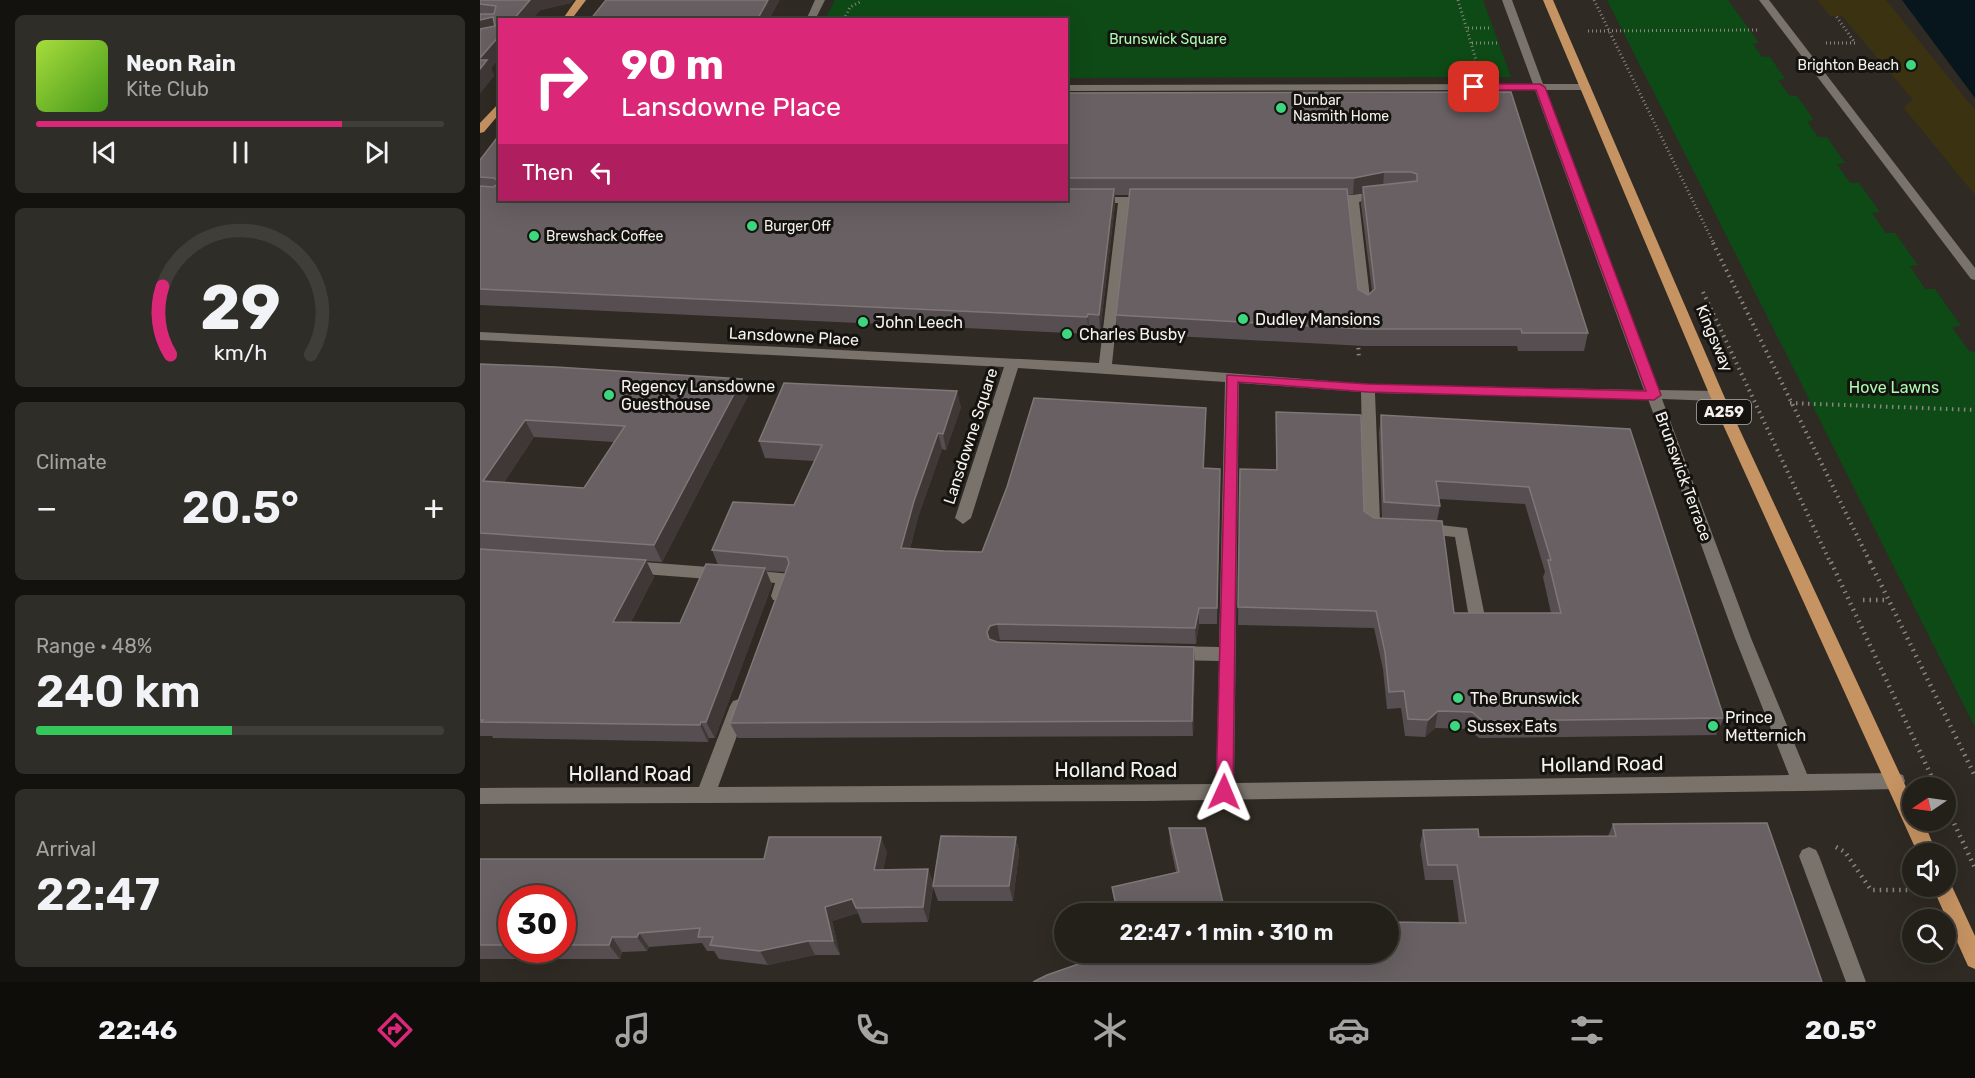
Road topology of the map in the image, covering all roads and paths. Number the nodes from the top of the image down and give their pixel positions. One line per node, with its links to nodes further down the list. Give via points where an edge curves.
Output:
1 (581, 0): 11 (main road)
2 (820, 0): 12 (street)
3 (858, 0): 4 (path)
4 (864, 0): 13 (path, via 850,7)
5 (1458, 0): 14 (path)
6 (1507, 0): 20 (street, Brunswick Terrace)
7 (1548, 0): 21 (main road, Kingsway / A259)
8 (1594, 0): 16 (path)
9 (1764, 0): 15 (street)
10 (1836, 16): 18 (path)
11 (568, 18)
12 (811, 18)
13 (845, 18)
14 (1468, 28)
15 (1786, 29): 16 (path); 31 (street)
16 (1610, 30): 42 (path)
17 (1584, 32): 19 (path)
18 (1852, 38)
19 (1588, 41)
20 (1540, 87): 21 (street); 22 (street); 40 (street, Brunswick Terrace)
21 (1586, 87): 41 (main road, Kingsway / A259)
22 (1068, 88)
23 (498, 108): 24 (main road)
24 (480, 130)
25 (1392, 194): 30 (street)
26 (1089, 200): 27 (street)
27 (1124, 200): 28 (street); 37 (street)
28 (1158, 200)
29 (1318, 200): 30 (street)
30 (1353, 201): 33 (street)
31 (1975, 276)
32 (1702, 290): 54 (path)
33 (1365, 306): 35 (path, via 1356,316)
34 (480, 336): 36 (street, Lansdowne Place)
35 (1359, 359)
36 (1012, 364): 37 (street, Lansdowne Place); 44 (street, Lansdowne Square)
37 (1105, 368): 38 (street, Lansdowne Place)
38 (1232, 378): 39 (street, Lansdowne Place); 51 (street)
39 (1368, 388): 40 (street, Lansdowne Place); 49 (street, via 1372,527 1461,531)
40 (1654, 395): 41 (street, Lansdowne Place); 56 (street, Brunswick Terrace)
41 (1717, 396): 55 (main road, Kingsway / A259)
42 (1790, 403): 43 (path); 47 (path)
43 (1975, 410)
44 (963, 518)
45 (609, 566): 48 (street, via 784,578)
46 (1863, 600): 47 (path)
47 (1887, 600): 53 (path)
48 (775, 607)
49 (1476, 612)
50 (1154, 652): 51 (street)
51 (1226, 654): 57 (street)
52 (745, 689): 60 (street)
53 (1975, 776)
54 (1932, 777)
55 (1896, 781): 56 (street, Holland Road); 58 (main road, Kingsway / A259)
56 (1801, 783): 57 (street, Holland Road)
57 (1224, 792): 60 (street, Holland Road)
58 (1902, 795)
59 (480, 796): 60 (street, Holland Road)
60 (705, 796)
61 (1956, 827): 63 (path)
62 (1809, 856): 68 (street)
63 (1975, 868)
64 (1902, 889): 65 (path)
65 (1871, 890)
66 (1947, 897): 67 (main road)
67 (1975, 959)
68 (1856, 982)

